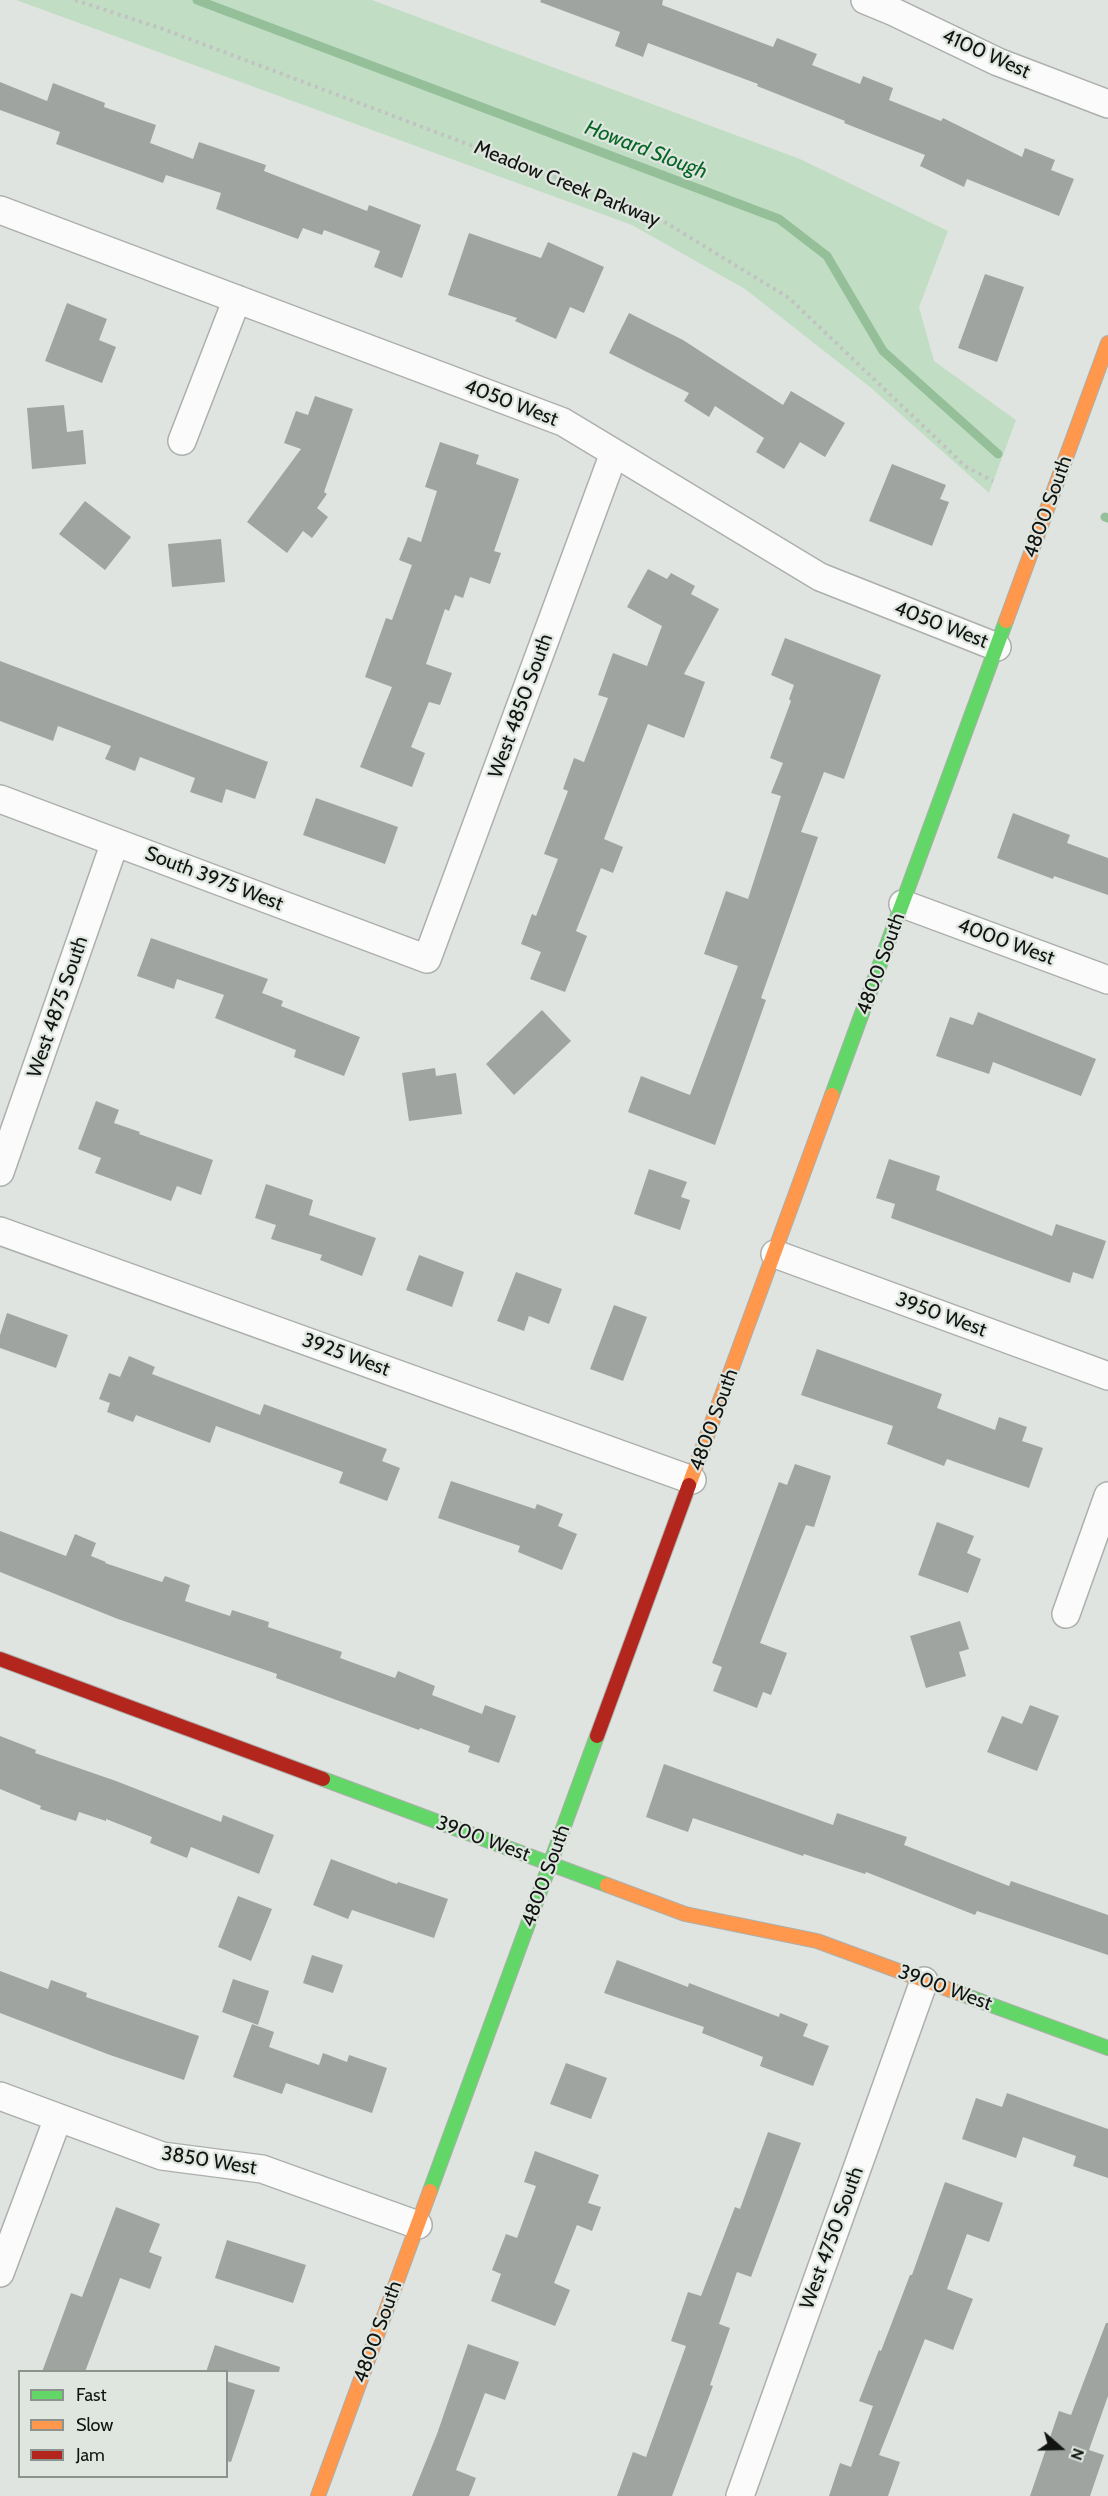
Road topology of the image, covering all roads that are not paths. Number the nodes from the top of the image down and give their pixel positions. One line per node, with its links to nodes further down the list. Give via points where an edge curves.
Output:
1 (865, 0): 2 (street, 4100 West, via 998,62)
2 (1108, 104)
3 (0, 210): 4 (street, 4050 West)
4 (237, 299): 6 (street); 7 (street, 4050 West, via 563,422)
5 (1108, 343): 8 (street, 4800 South)
6 (183, 441)
7 (614, 453): 8 (street, 4050 West, via 820,577); 12 (street, West 4850 South)
8 (997, 647): 11 (street, 4800 South)
9 (0, 799): 10 (street, South 3975 West)
10 (115, 842): 12 (street, South 3975 West); 14 (street, West 4875 South)
11 (903, 904): 13 (street, 4000 West); 16 (street, 4800 South)
12 (427, 959)
13 (1108, 980)
14 (0, 1172)
15 (0, 1231): 18 (street, 3925 West)
16 (775, 1254): 17 (street, 3950 West); 18 (street, 4800 South)
17 (1108, 1376)
18 (692, 1480): 22 (street, 4800 South)
19 (1108, 1496): 20 (street)
20 (1066, 1614)
21 (0, 1659): 22 (street, 3900 West)
22 (550, 1864): 23 (street, 3900 West, via 685,1914 817,1941); 27 (street, 4800 South)
23 (924, 1981): 24 (street, 3900 West); 30 (street, West 4750 South)
24 (1108, 2048)
25 (0, 2096): 26 (street, 3850 West)
26 (58, 2118): 27 (street, 3850 West, via 162,2156 262,2169); 28 (street)
27 (418, 2225): 29 (street, 4800 South)
28 (0, 2273)
29 (318, 2496)
30 (740, 2496)

